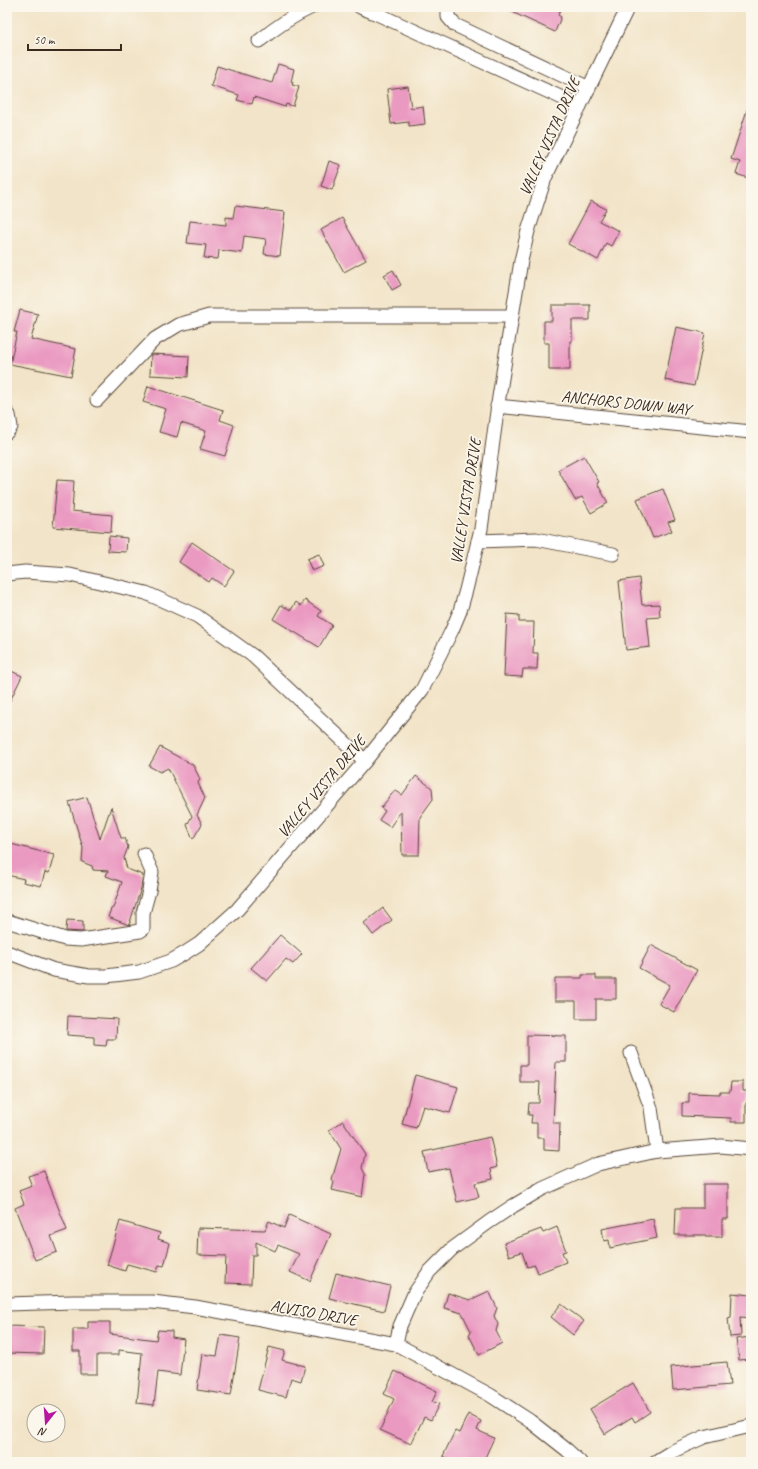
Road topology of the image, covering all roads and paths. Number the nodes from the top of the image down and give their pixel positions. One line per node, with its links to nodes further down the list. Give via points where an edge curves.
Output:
1 (312, 7): 5 (street, via 292,16)
2 (360, 7): 7 (street)
3 (448, 7): 6 (street, via 448,17 454,25)
4 (628, 7): 6 (street, VALLEY VISTA DRIVE)
5 (259, 41)
6 (589, 88): 7 (street, VALLEY VISTA DRIVE)
7 (580, 106): 8 (street, VALLEY VISTA DRIVE, via 545,178 536,204 520,261)
8 (512, 316): 9 (street, via 209,316 178,324 155,339); 10 (street, VALLEY VISTA DRIVE)
9 (97, 400)
10 (497, 406): 13 (street, ANCHORS DOWN WAY); 14 (street, VALLEY VISTA DRIVE)
11 (7, 413): 12 (street, via 11,427)
12 (7, 432)
13 (751, 432)
14 (478, 541): 15 (street, via 536,539); 17 (street, VALLEY VISTA DRIVE, via 460,611 422,690)
15 (612, 554)
16 (7, 574): 17 (street, via 25,572 70,575 146,593 197,616 252,656)
17 (365, 761): 20 (street, VALLEY VISTA DRIVE, via 237,910 199,944 170,961 133,973 89,976 54,970)
18 (144, 854): 19 (street, via 152,872 143,929 140,931 82,940 65,940)
19 (7, 921)
20 (7, 952)
21 (632, 1053): 23 (street, via 651,1108)
22 (751, 1149): 23 (street, via 721,1146)
23 (657, 1151): 25 (street, via 598,1164 542,1189 452,1249 429,1272 414,1294 400,1326)
24 (7, 1304): 25 (street, ALVISO DRIVE, via 152,1302 195,1307)
25 (396, 1344): 27 (street, ALVISO DRIVE, via 490,1395 530,1421)
26 (751, 1426): 28 (street, via 704,1437)
27 (580, 1462)
28 (655, 1462)

